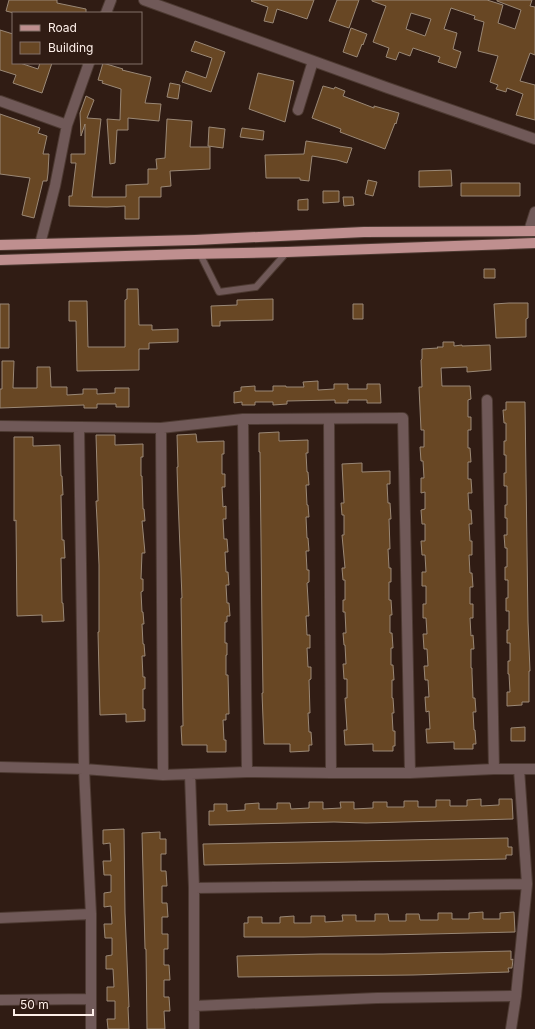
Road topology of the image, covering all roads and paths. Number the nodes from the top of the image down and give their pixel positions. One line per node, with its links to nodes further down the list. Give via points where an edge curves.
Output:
1 (110, 0): 3 (street)
2 (144, 0): 4 (street)
3 (106, 12)
4 (313, 61): 7 (street); 9 (street)
5 (89, 64): 8 (street)
6 (0, 101): 8 (street)
7 (298, 110)
8 (67, 125): 13 (street)
9 (535, 139)
10 (535, 212): 11 (street)
11 (532, 231): 13 (main road, via 364,232)
12 (535, 243): 15 (main road)
13 (40, 244): 14 (main road)
14 (0, 245)
15 (287, 252): 16 (main road); 16 (lane, via 256,287 219,292)
16 (200, 254): 17 (main road)
17 (0, 260)
18 (487, 400): 26 (street)
19 (243, 419): 20 (street); 23 (street); 29 (street)
20 (329, 419): 30 (street); 31 (street, via 403,418)
21 (0, 426): 22 (street)
22 (79, 427): 23 (street); 25 (street)
23 (161, 428): 33 (street)
24 (0, 767): 25 (street)
25 (84, 769): 33 (street); 36 (street)
26 (494, 769): 27 (street); 31 (street)
27 (519, 769): 28 (street); 34 (street)
28 (535, 769)
29 (247, 772): 30 (street); 32 (street)
30 (331, 773): 31 (street)
31 (410, 773)
32 (190, 774): 33 (street); 35 (street)
33 (163, 775)
34 (527, 884): 35 (street); 38 (street)
35 (194, 888): 41 (street)
36 (91, 914): 37 (street); 39 (street)
37 (0, 918)
38 (516, 996): 41 (street, via 377,998); 44 (street)
39 (91, 999): 40 (street); 42 (street)
40 (0, 1000)
41 (194, 1006): 43 (street)
42 (91, 1029)
43 (194, 1029)
44 (511, 1029)

